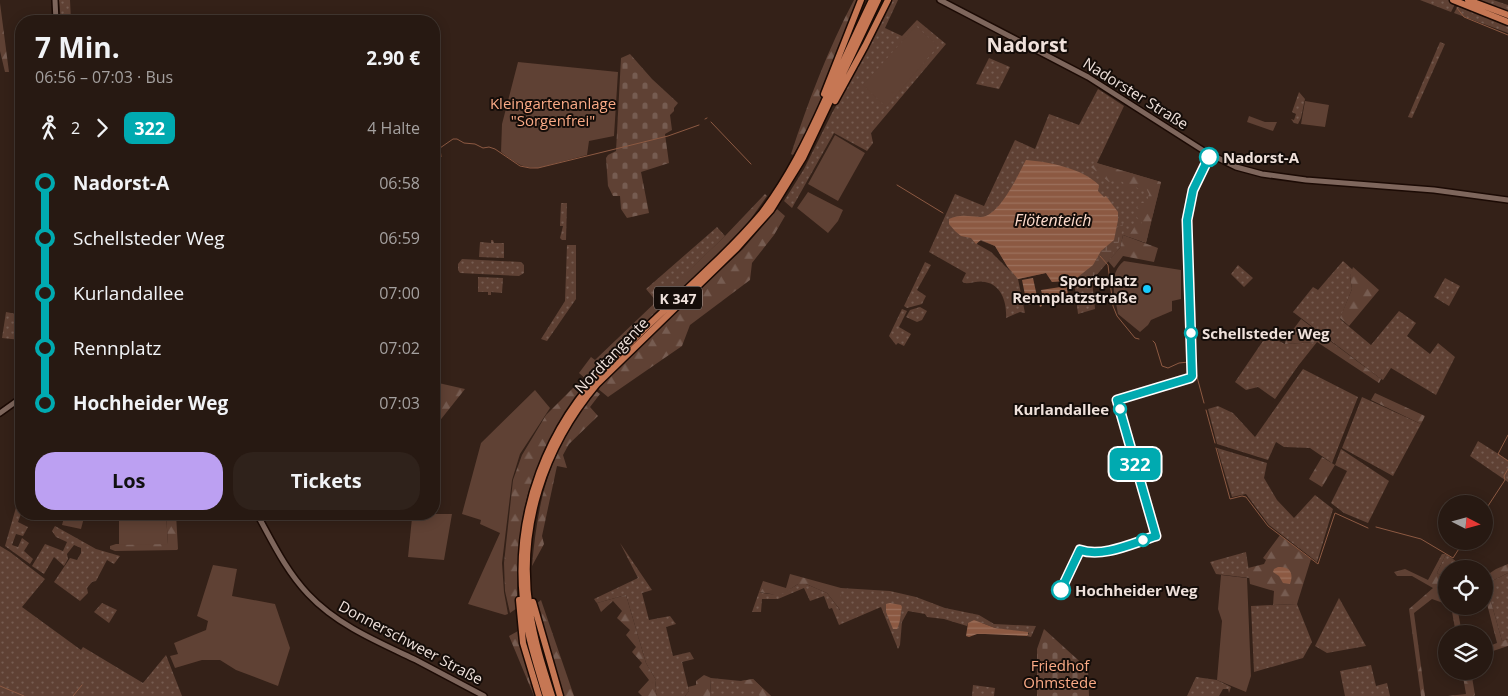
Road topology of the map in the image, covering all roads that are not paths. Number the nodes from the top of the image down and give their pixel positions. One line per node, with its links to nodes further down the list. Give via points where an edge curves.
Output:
1 (54, 0): 9 (street)
2 (861, 0): 13 (highway, K 347)
3 (872, 0): 13 (highway, Nordtangente / K 347)
4 (878, 0): 12 (highway, Nordtangente / K 347)
5 (888, 0): 12 (highway, K 347, via 843,87)
6 (940, 0): 15 (street, Nadorster Straße, via 1088,77 1236,167 1310,180 1457,192)
7 (1453, 0): 8 (highway)
8 (1467, 2): 10 (highway); 11 (highway)
9 (55, 15)
10 (1508, 15)
11 (1508, 22)
12 (826, 111): 14 (highway, Nordtangente / K 347, via 803,158)
13 (816, 119): 14 (highway, Nordtangente / K 347)
14 (780, 192): 19 (highway, Nordtangente / K 347, via 737,248 587,392 558,440 540,482)
15 (1508, 200)
16 (15, 403): 17 (street)
17 (0, 414)
18 (260, 520): 22 (street, Donnerschweer Straße, via 292,575 309,596 338,620)
19 (524, 577): 20 (highway, Nordtangente / K 347); 20 (highway, K 347, via 519,586)
20 (525, 600): 21 (highway, Nordtangente / K 347); 21 (highway, K 347)
21 (527, 613): 23 (highway, K 347, via 523,643); 24 (highway, Nordtangente / K 347); 25 (highway, Nordtangente / K 347); 26 (highway, K 347)
22 (484, 696)
23 (539, 696)
24 (546, 696)
25 (552, 696)
26 (560, 696)

